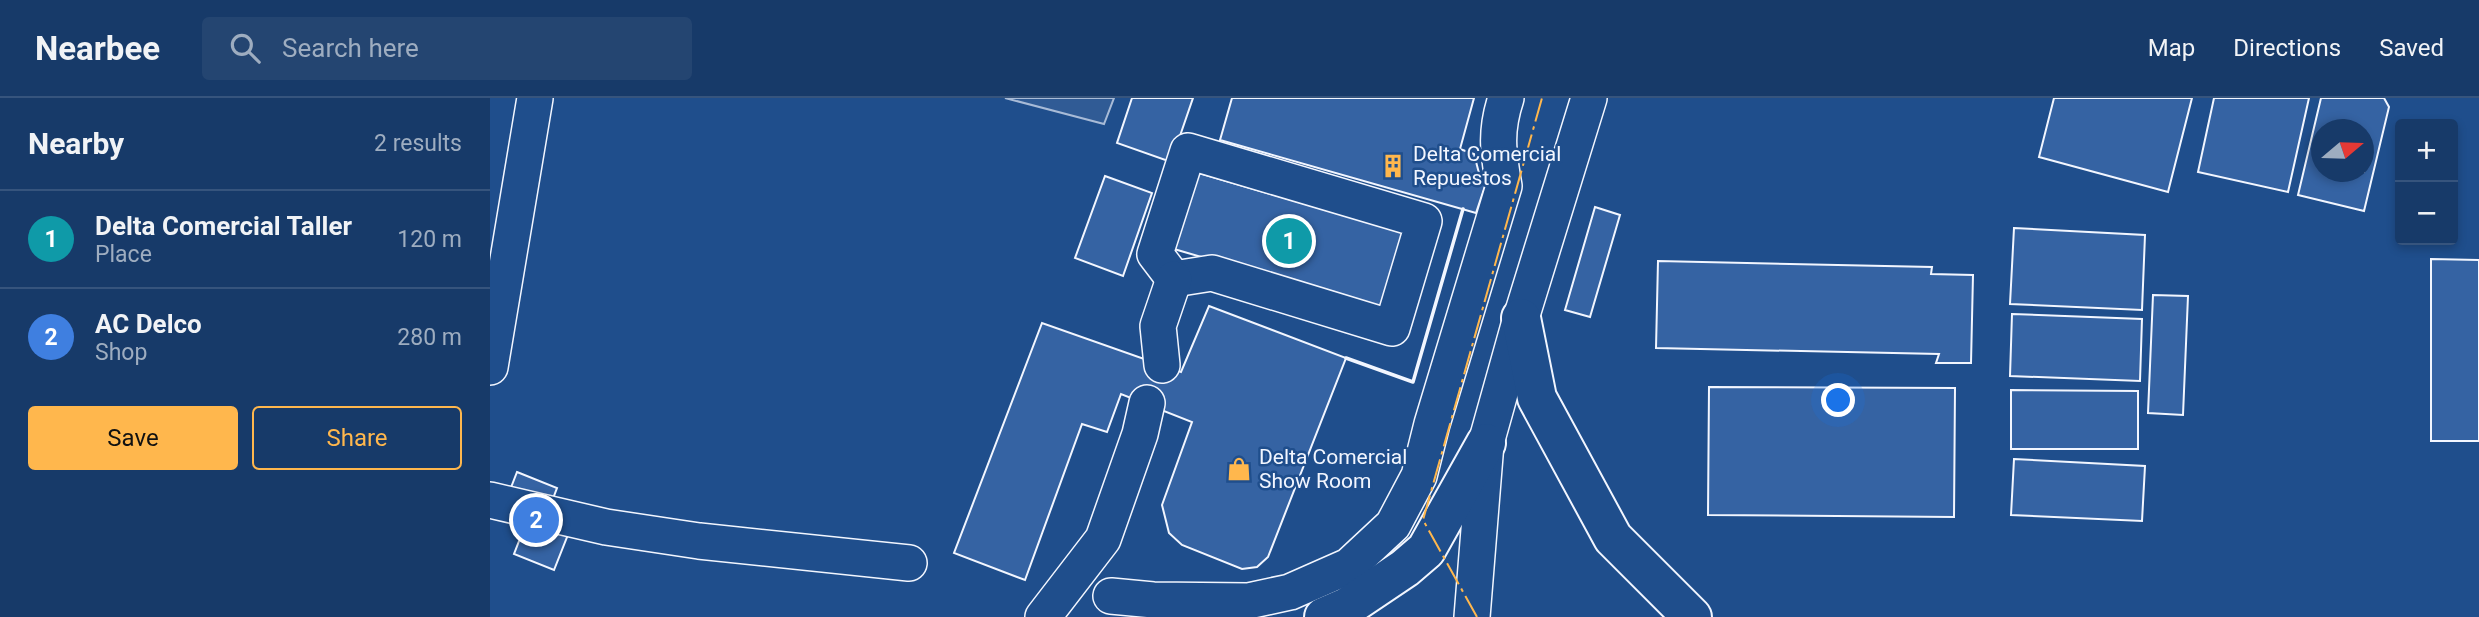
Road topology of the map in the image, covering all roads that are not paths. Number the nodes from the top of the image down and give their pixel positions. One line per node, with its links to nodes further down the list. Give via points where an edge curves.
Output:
1 (535, 98): 9 (street)
2 (1506, 98): 4 (street, via 1498,120 1497,147)
3 (1588, 98): 5 (street)
4 (1504, 186): 5 (street); 15 (street, via 1419,475 1393,525 1349,566 1290,592 1248,601 1153,600)
5 (1557, 200): 7 (street)
6 (1174, 279): 6 (street, via 1212,273 1392,328 1424,221 1188,151 1155,254); 8 (street, via 1158,326)
7 (1521, 318): 11 (street); 19 (main road, via 1537,398 1613,538)
8 (1162, 365)
9 (490, 367)
10 (1147, 403): 13 (street)
11 (1486, 443): 17 (main road, via 1426,550 1347,607); 18 (street)
12 (490, 500): 14 (street, via 606,527)
13 (1103, 539): 15 (street); 16 (street)
14 (909, 564)
15 (1112, 607)
16 (1043, 617)
17 (1324, 617)
18 (1472, 617)
19 (1692, 617)

